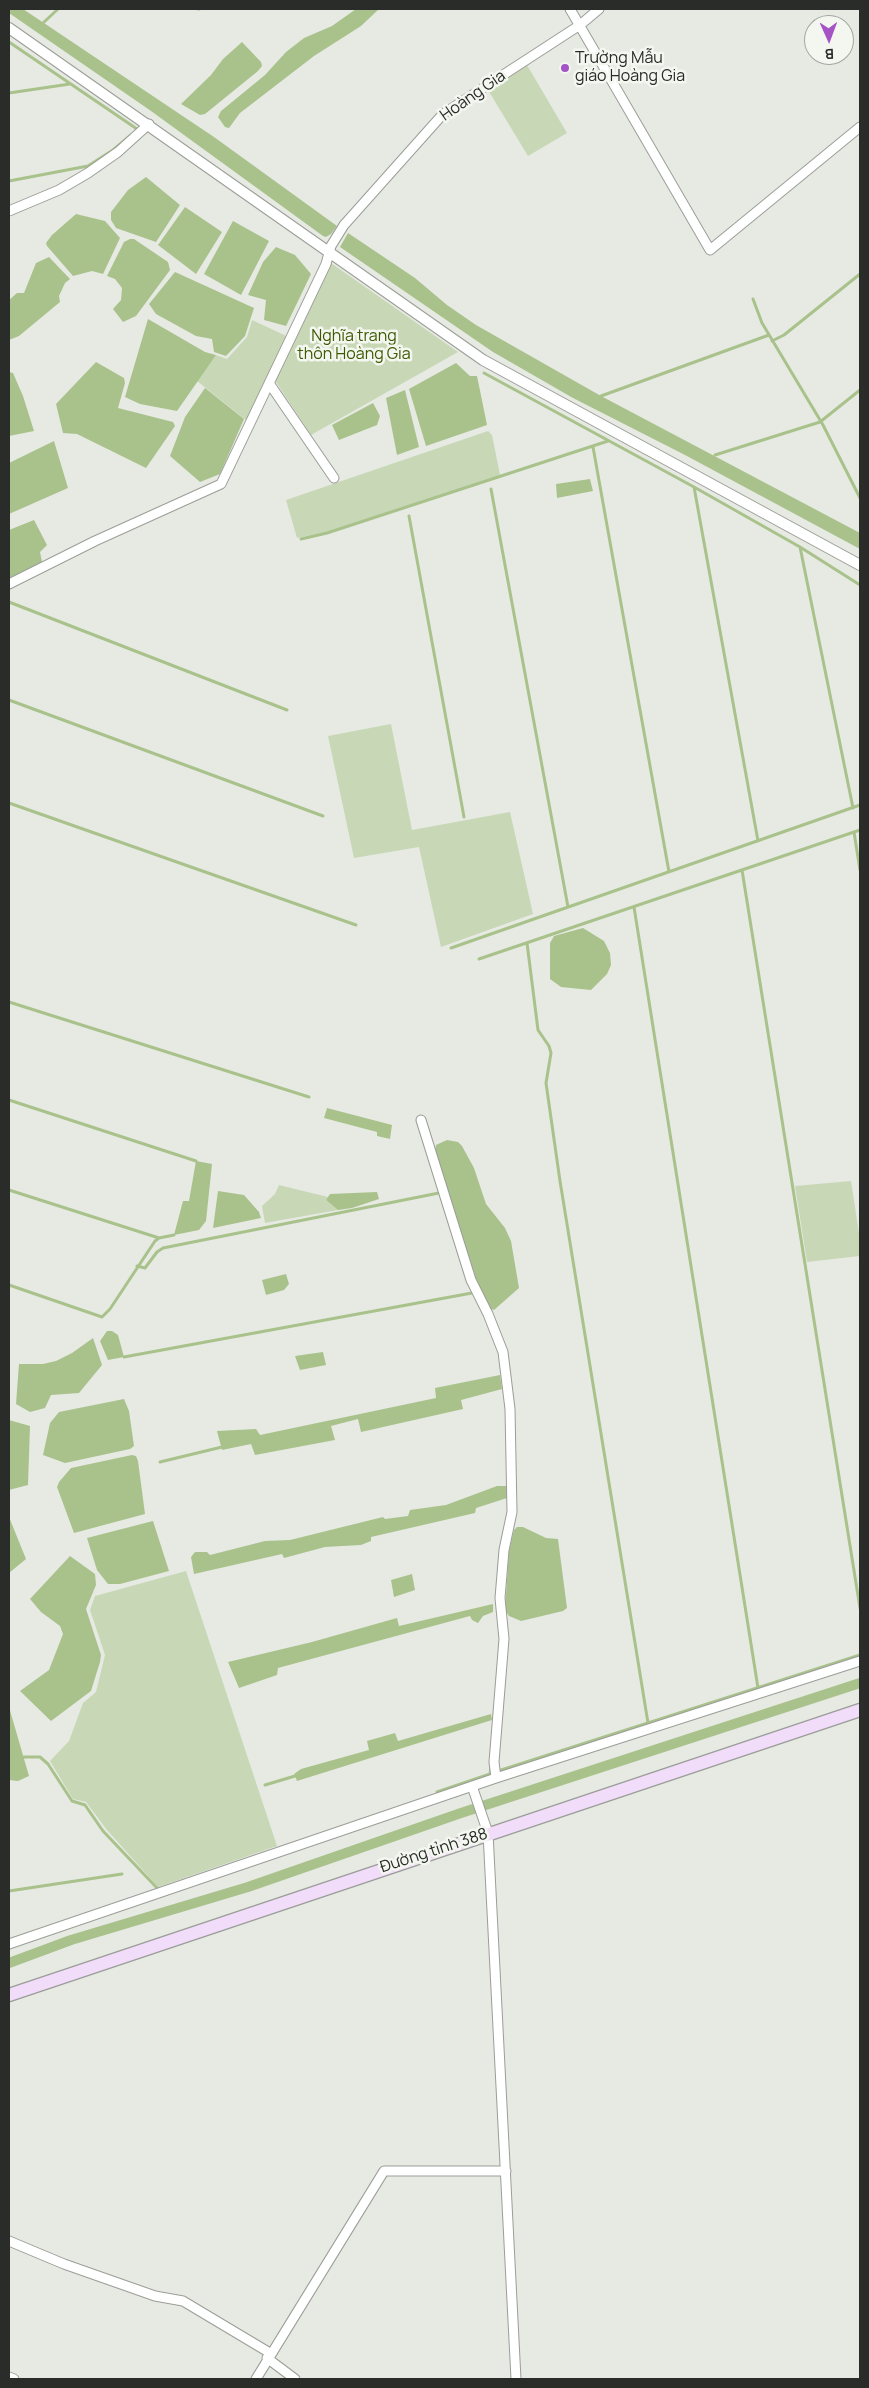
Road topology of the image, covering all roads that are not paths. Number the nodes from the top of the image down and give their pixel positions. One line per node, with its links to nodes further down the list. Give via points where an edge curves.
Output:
1 (570, 9): 3 (street)
2 (599, 9): 3 (street, Hoàng Gia)
3 (580, 25): 6 (street, via 710,250); 8 (street, Hoàng Gia, via 444,114 344,225)
4 (9, 28): 5 (street)
5 (149, 124): 7 (street, via 88,173 59,190); 8 (street)
6 (860, 127)
7 (9, 211)
8 (330, 249): 9 (street, Hoàng Gia, via 326,264); 11 (street, via 483,360)
9 (269, 383): 10 (street); 12 (street, Hoàng Gia, via 221,484)
10 (334, 478)
11 (860, 565)
12 (9, 584)
13 (421, 1120): 16 (street, via 471,1280 502,1352 508,1390 512,1512 504,1550 500,1598 504,1639 494,1762)
14 (860, 1661): 16 (street)
15 (860, 1710): 18 (main road, Đường tỉnh 388)
16 (496, 1778): 17 (street)
17 (473, 1788): 18 (street); 19 (street)
18 (487, 1830): 20 (main road, Đường tỉnh 388); 21 (street)
19 (9, 1944)
20 (9, 1994)
21 (506, 2171): 23 (street, via 384,2171); 28 (street)
22 (9, 2241): 23 (street, via 146,2293 183,2302)
23 (268, 2356): 26 (street); 27 (street)
24 (9, 2377): 25 (street)
25 (14, 2379)
26 (256, 2379)
27 (295, 2379)
28 (516, 2379)

